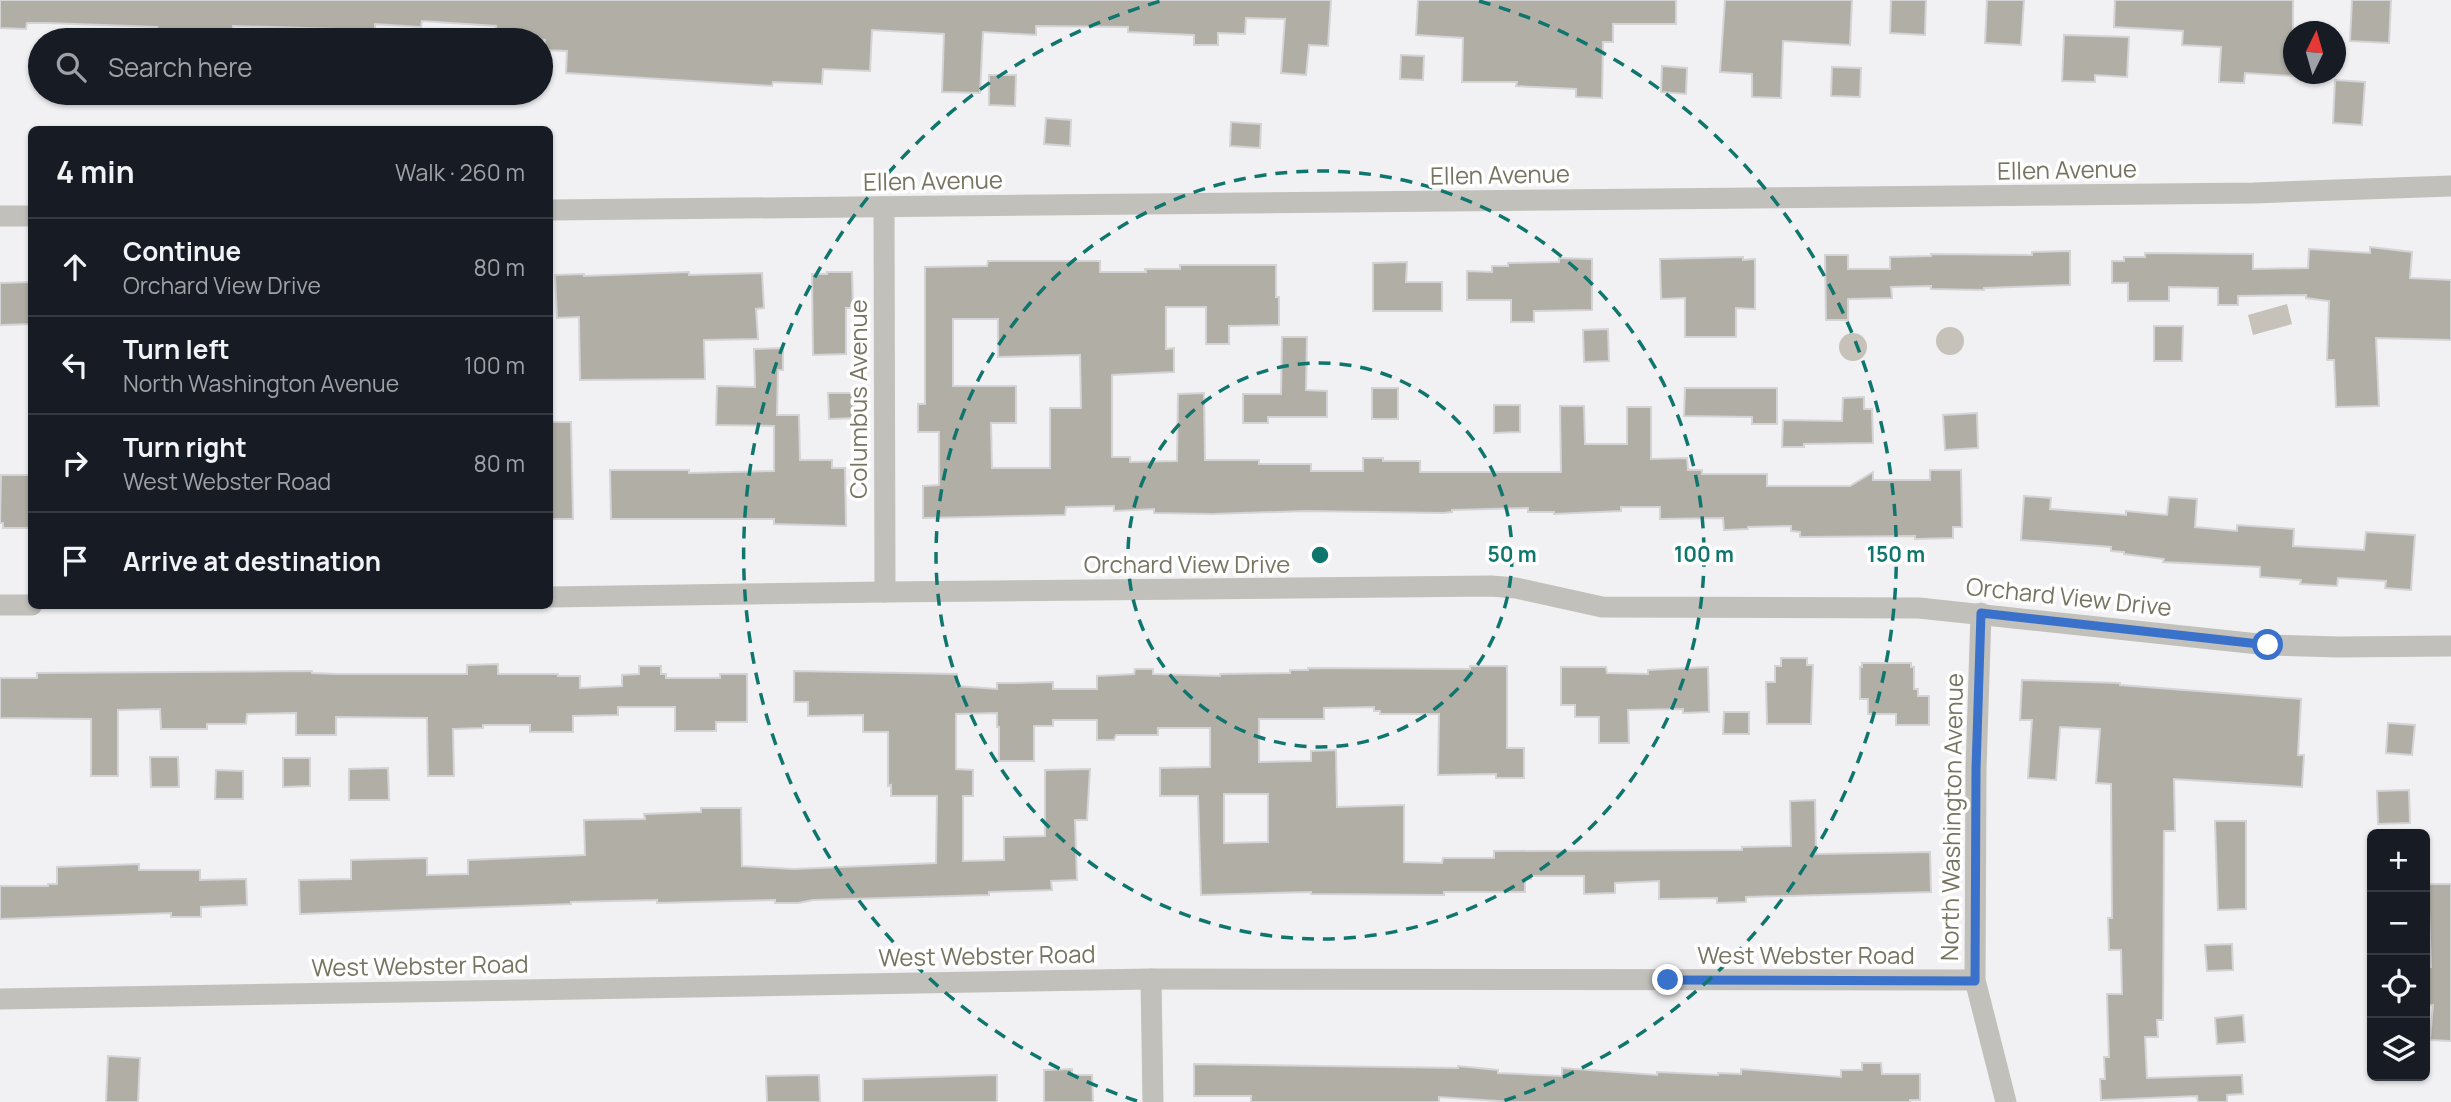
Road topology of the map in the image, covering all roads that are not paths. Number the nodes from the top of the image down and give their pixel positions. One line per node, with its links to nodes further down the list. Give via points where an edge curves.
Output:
1 (2451, 186): 2 (street, Ellen Avenue, via 2254,193)
2 (884, 207): 3 (street, Ellen Avenue); 6 (street, Columbus Avenue)
3 (553, 211)
4 (0, 216): 5 (street)
5 (28, 216)
6 (885, 592): 7 (street, Orchard View Drive); 10 (street, Orchard View Drive, via 1491,586 1602,607 1884,607)
7 (553, 597)
8 (0, 605): 9 (street)
9 (28, 605)
10 (1981, 613): 11 (street, Orchard View Drive, via 2268,645); 13 (street, North Washington Avenue)
11 (2451, 646)
12 (1151, 979): 13 (street, West Webster Road); 14 (street, West Webster Road); 15 (street)
13 (1975, 981): 16 (street, North Washington Avenue)
14 (0, 999)
15 (1153, 1102)
16 (2006, 1102)

